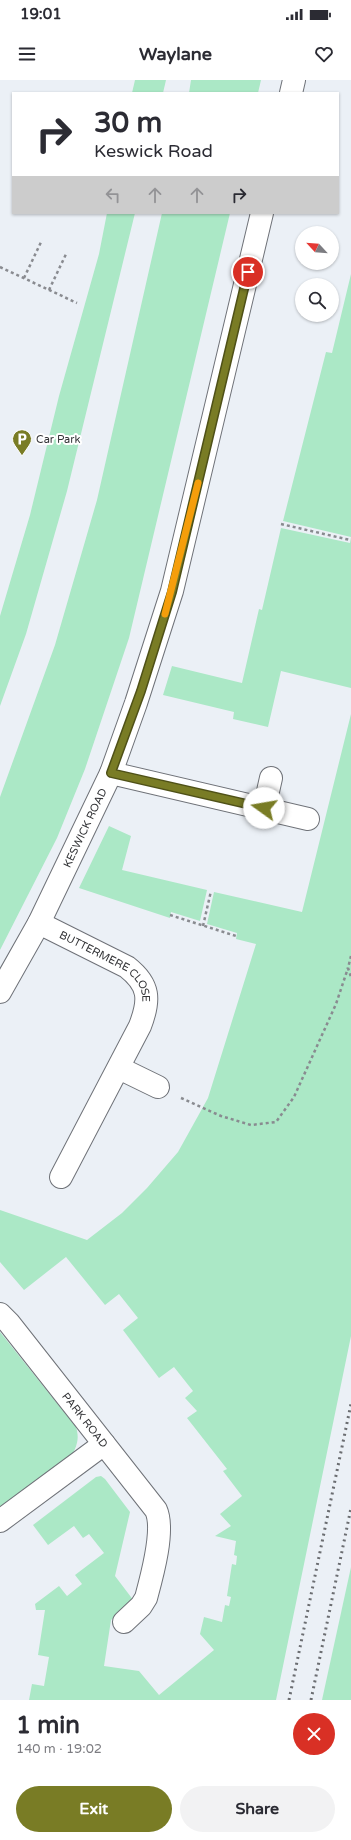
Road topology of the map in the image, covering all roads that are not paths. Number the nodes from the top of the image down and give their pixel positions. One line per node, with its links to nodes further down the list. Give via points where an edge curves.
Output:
1 (294, 80): 2 (street)
2 (291, 92)
3 (262, 214): 4 (street, KESWICK ROAD, via 172,592)
4 (111, 773): 6 (street); 8 (street, KESWICK ROAD)
5 (271, 778): 6 (street)
6 (264, 808): 7 (street)
7 (308, 819)
8 (38, 923): 9 (street, KESWICK ROAD); 10 (street, BUTTERMERE CLOSE, via 127,967 144,984 147,997 146,1012)
9 (0, 992)
10 (119, 1068): 11 (street); 12 (street, BUTTERMERE CLOSE)
11 (158, 1087)
12 (61, 1177)
13 (0, 1314): 14 (street, PARK ROAD)
14 (104, 1444): 15 (street, PARK ROAD); 16 (street, via 156,1510 161,1523 146,1598)
15 (0, 1521)
16 (124, 1622)

